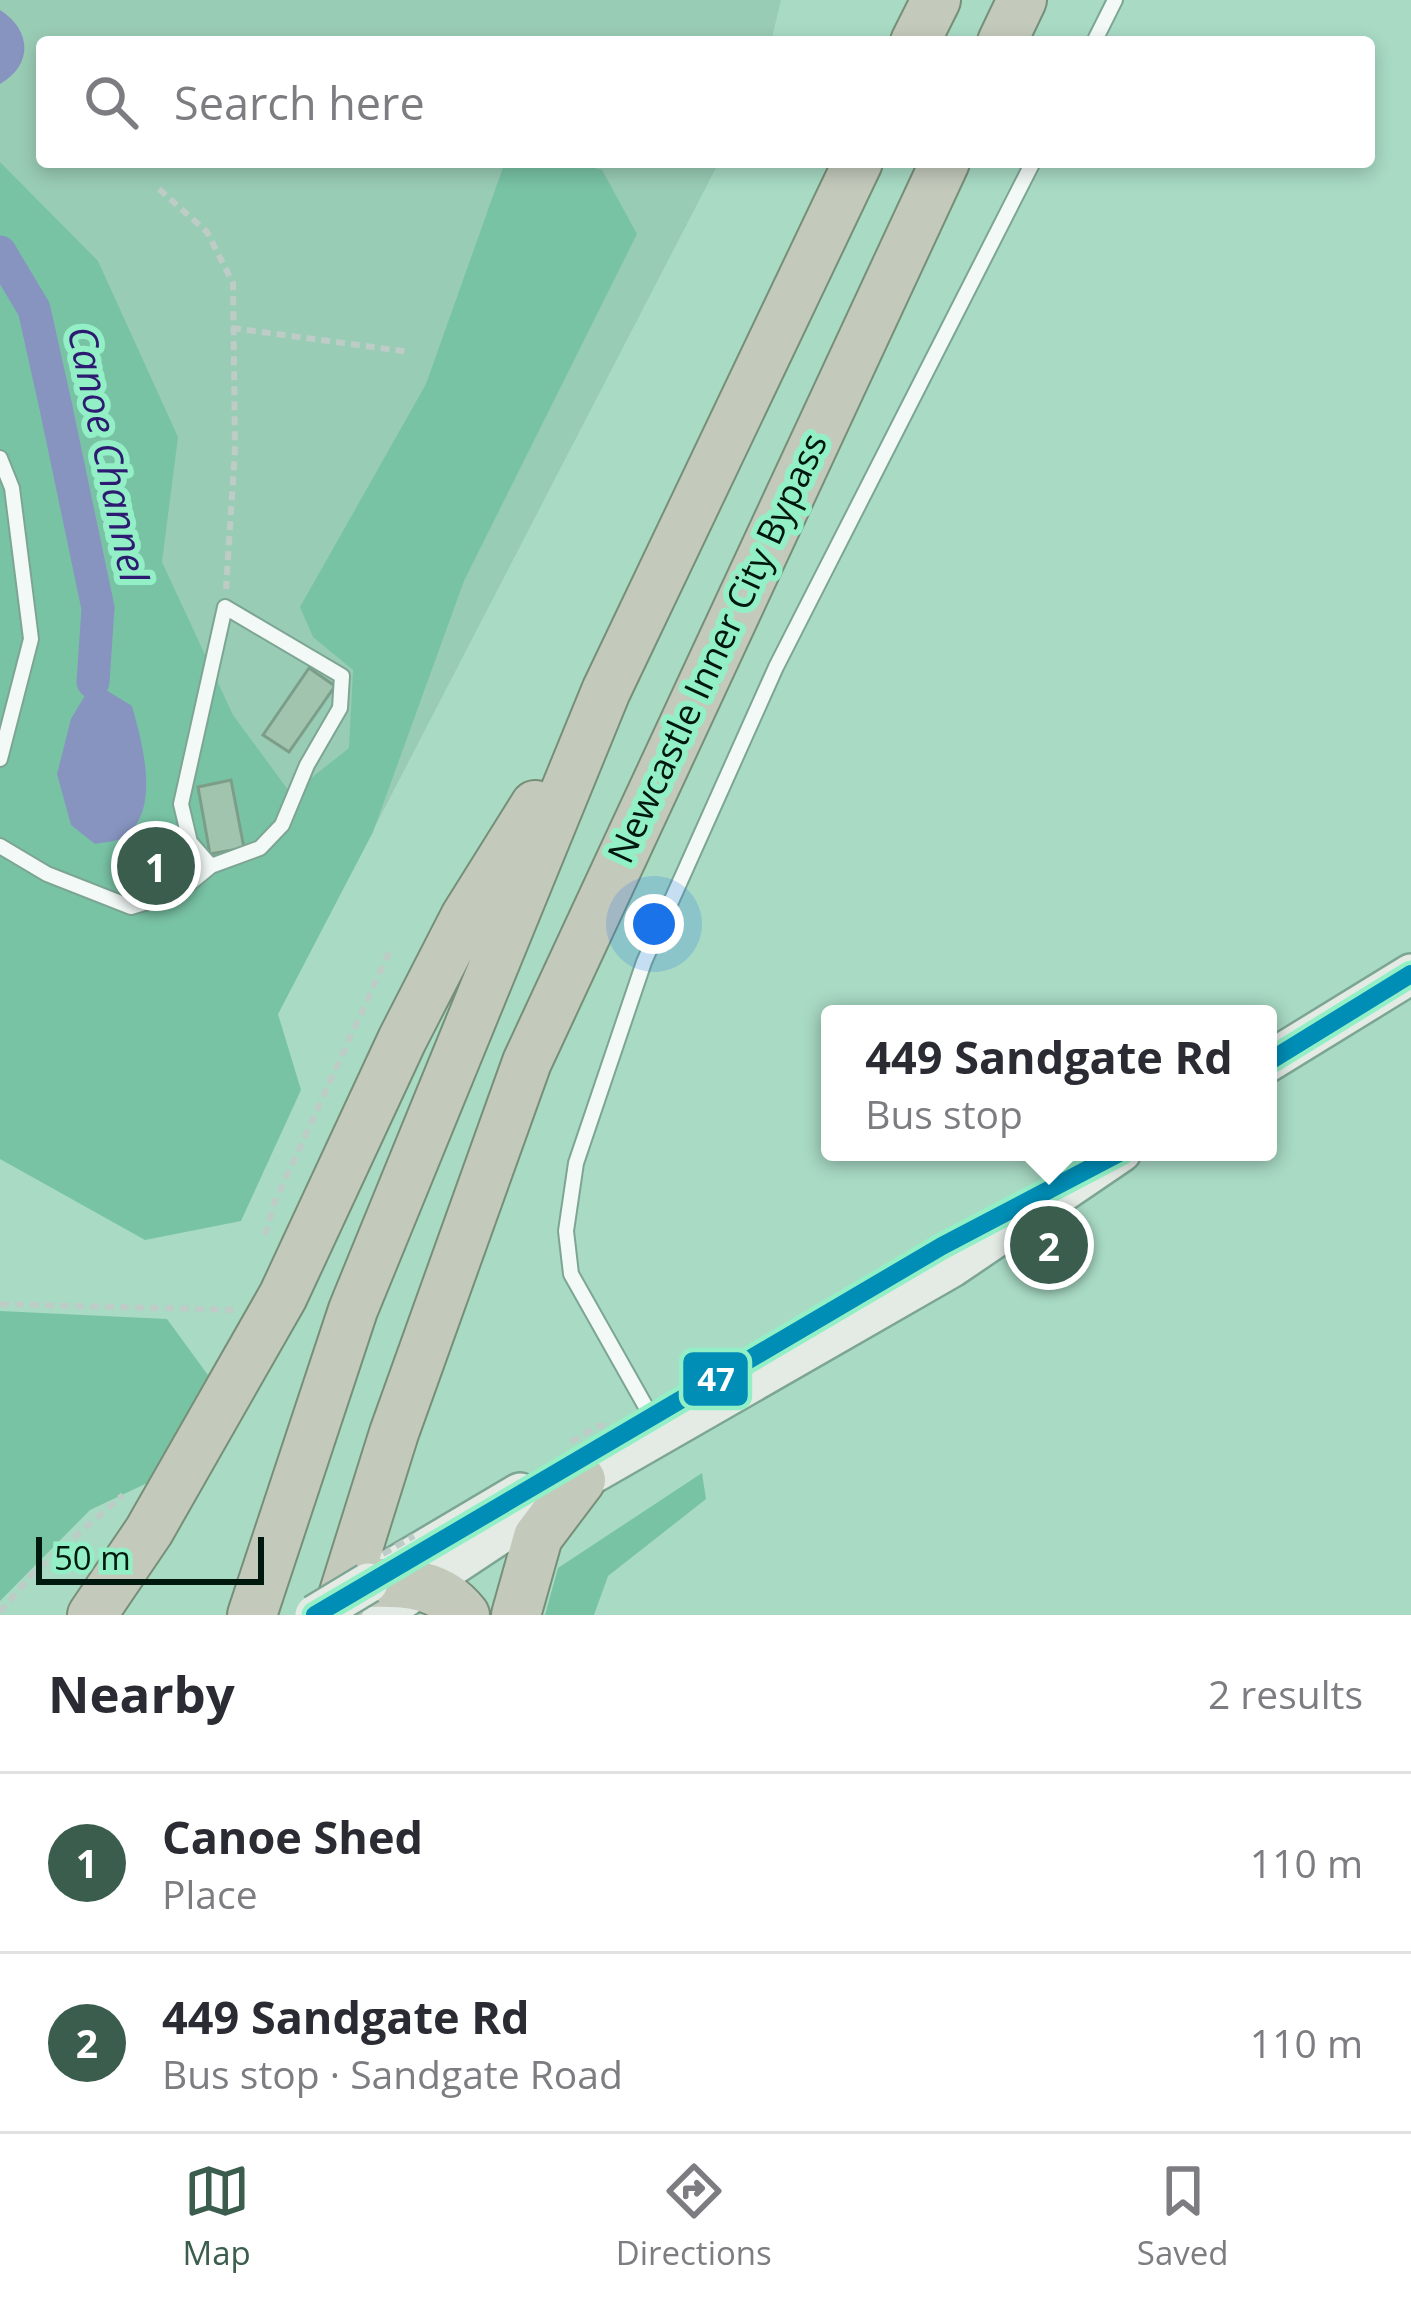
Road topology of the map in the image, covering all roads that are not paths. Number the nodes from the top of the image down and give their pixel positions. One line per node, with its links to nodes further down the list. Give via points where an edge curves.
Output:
1 (936, 0): 4 (highway)
2 (1022, 0): 5 (highway)
3 (1115, 0): 6 (lane)
4 (919, 36)
5 (1005, 36)
6 (1097, 36)
7 (855, 168): 11 (highway, Newcastle Inner City Bypass)
8 (942, 168): 22 (highway, Newcastle Inner City Bypass, via 527,1062 394,1433)
9 (1030, 168): 19 (lane, via 776,667 644,962 576,1163 566,1231 571,1274)
10 (0, 458): 12 (lane, via 12,488 31,639)
11 (606, 691): 23 (highway, via 465,917 283,1295); 24 (highway, Newcastle Inner City Bypass, via 353,1310)
12 (0, 759)
13 (0, 845): 14 (lane, via 47,874 131,907 178,893)
14 (211, 866): 14 (lane, via 260,848 282,825 340,708 342,676 224,607 181,804 190,842)
15 (1411, 974): 16 (main road)
16 (1277, 1056)
17 (1105, 1161): 19 (main road)
18 (1107, 1161): 20 (main road, via 952,1267)
19 (651, 1416): 21 (main road)
20 (581, 1480): 21 (main road); 27 (highway, via 538,1537)
21 (424, 1568): 22 (highway); 26 (highway)
22 (361, 1604): 25 (main road, bridge)
23 (92, 1615)
24 (252, 1615)
25 (315, 1615)
26 (465, 1615)
27 (516, 1615)

